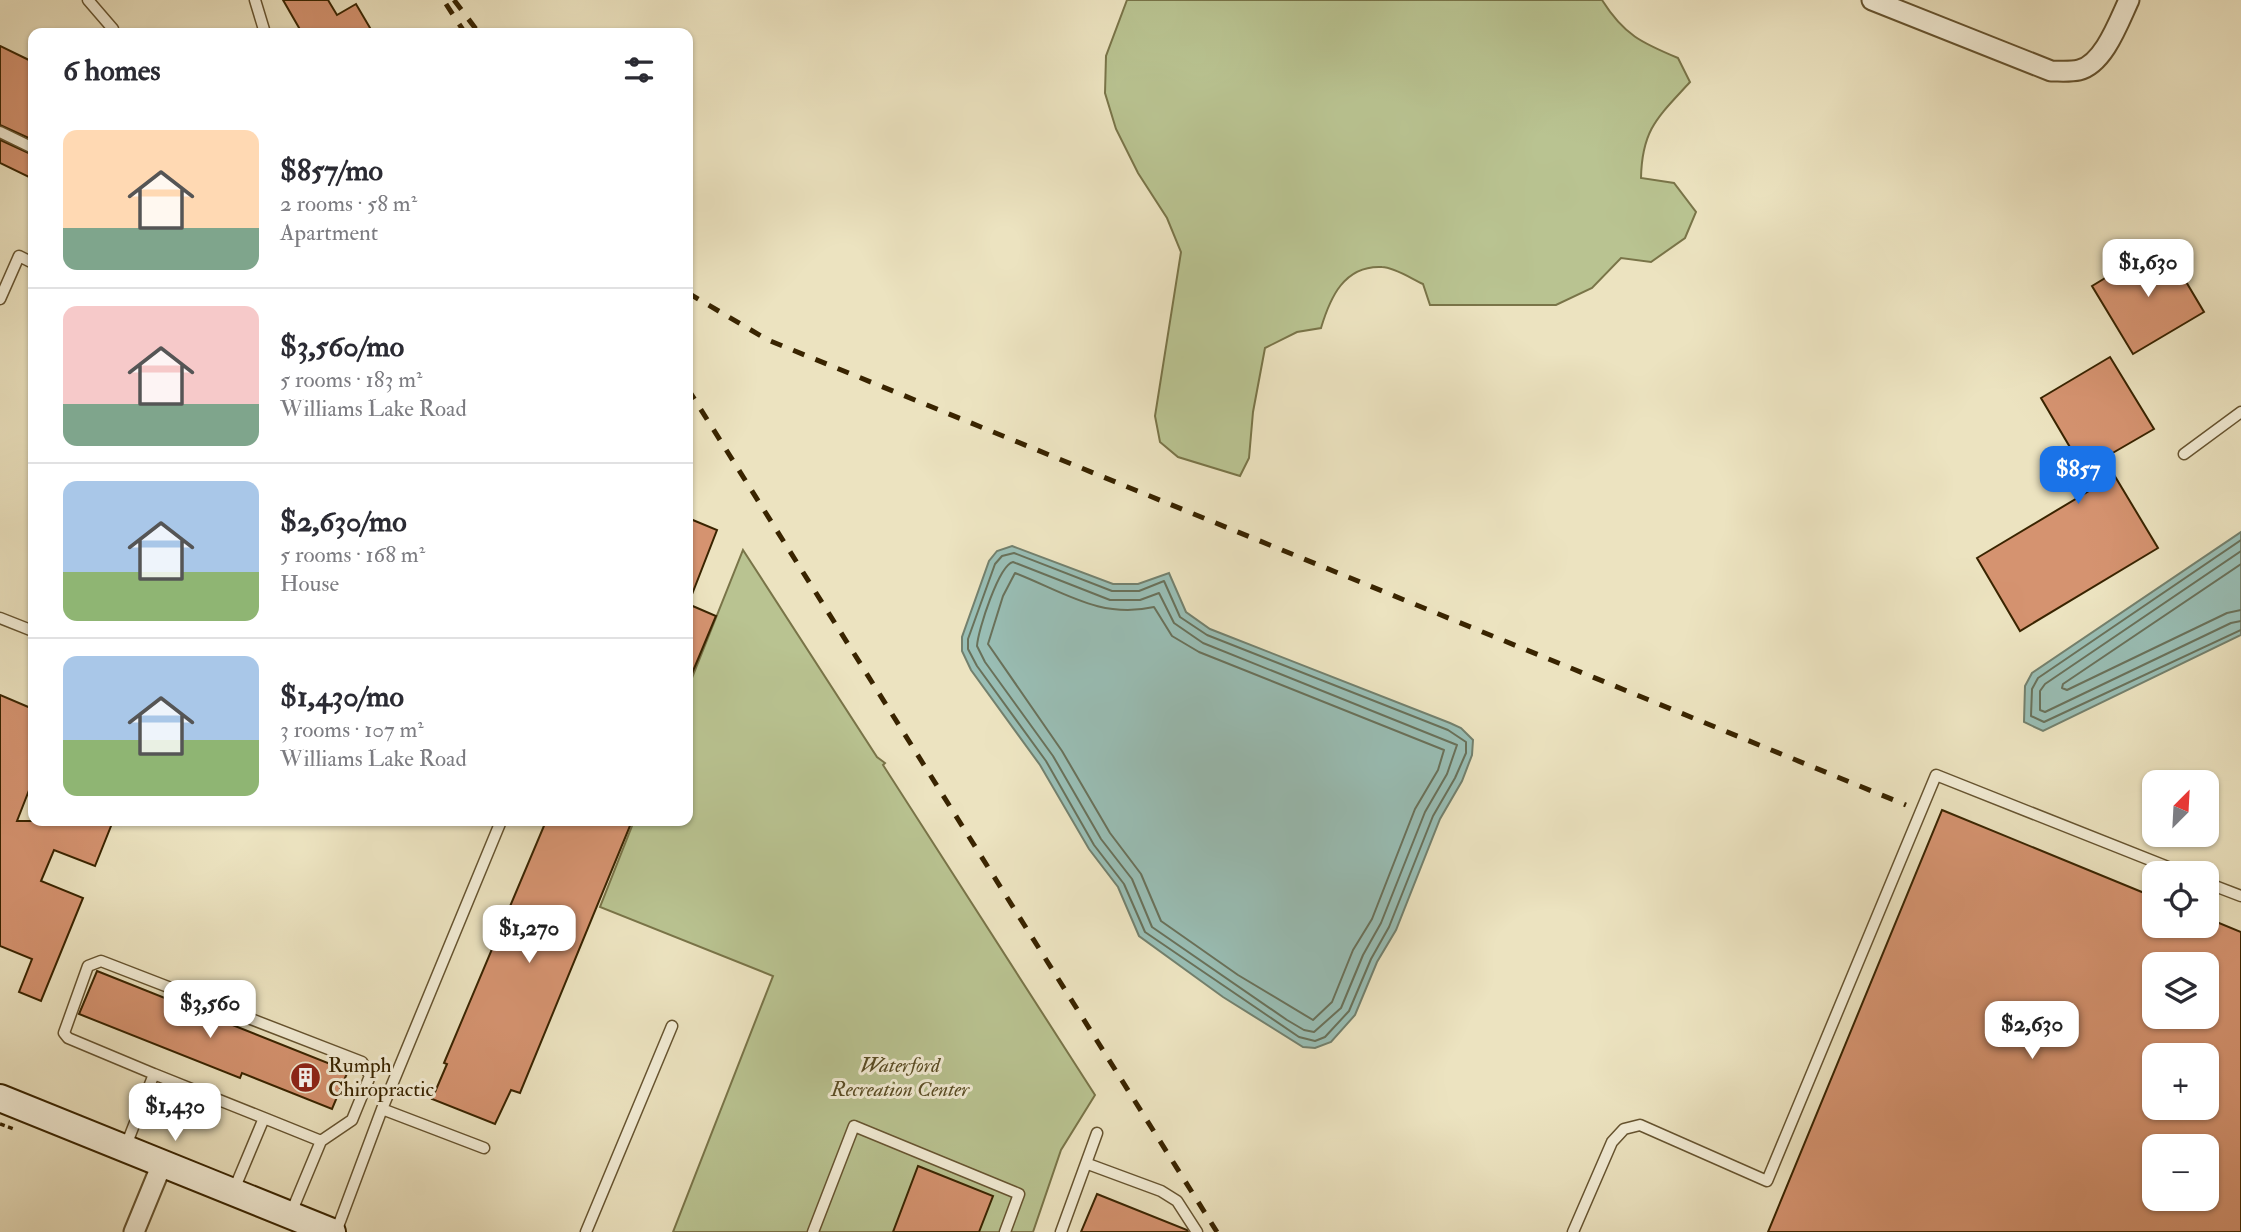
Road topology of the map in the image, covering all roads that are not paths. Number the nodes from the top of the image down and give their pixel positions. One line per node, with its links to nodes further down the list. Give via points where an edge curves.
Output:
1 (88, 0): 5 (lane)
2 (255, 0): 6 (lane)
3 (1872, 0): 4 (street, via 2051,71 2081,69 2091,63 2115,30)
4 (2129, 0)
5 (112, 28)
6 (263, 28)
7 (0, 132): 8 (lane)
8 (28, 146)
9 (28, 260): 10 (lane, via 19,256)
10 (0, 299)
11 (2241, 412): 12 (lane)
12 (2184, 454)
13 (0, 618): 14 (lane)
14 (28, 629)
15 (499, 826): 22 (lane)
16 (2153, 861): 39 (lane, via 1936,775 1767,1181 1640,1125 1624,1129 1612,1142)
17 (2219, 888): 18 (lane)
18 (2241, 896)
19 (672, 1026): 34 (lane)
20 (154, 1073): 23 (lane); 25 (lane, via 64,1033 88,966 94,961 362,1062 370,1076 352,1120); 26 (lane)
21 (0, 1098): 26 (main road)
22 (382, 1109): 27 (lane); 33 (lane)
23 (264, 1118): 25 (lane); 30 (lane)
24 (1097, 1133): 29 (lane)
25 (321, 1141): 31 (lane)
26 (125, 1149): 28 (main road)
27 (484, 1149)
28 (162, 1164): 30 (main road); 32 (street)
29 (1088, 1164): 37 (lane); 38 (lane, via 1161,1191 1177,1201)
30 (233, 1192): 31 (main road)
31 (290, 1215): 33 (main road)
32 (134, 1232)
33 (334, 1232)
34 (586, 1232)
35 (813, 1232): 36 (lane, via 854,1126 1020,1194)
36 (1005, 1232)
37 (1061, 1232)
38 (1197, 1232)
39 (1573, 1232)

